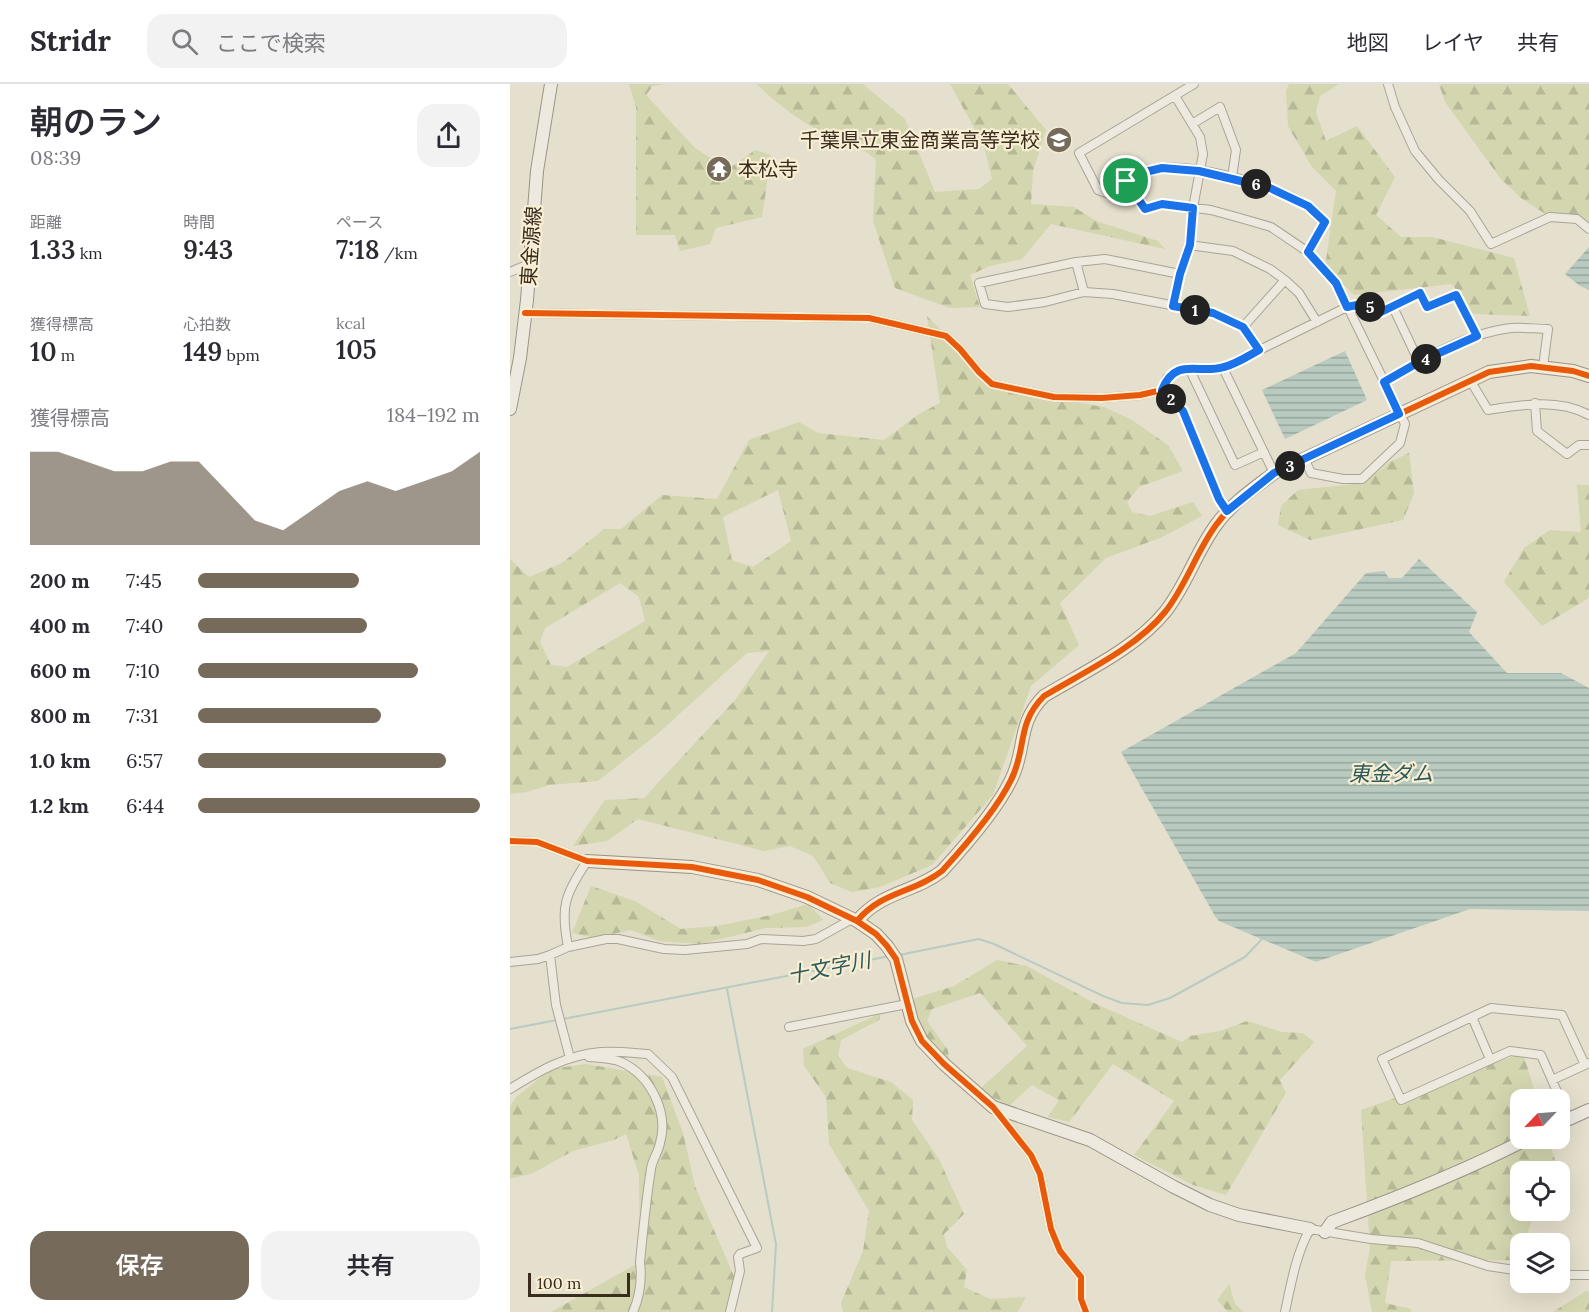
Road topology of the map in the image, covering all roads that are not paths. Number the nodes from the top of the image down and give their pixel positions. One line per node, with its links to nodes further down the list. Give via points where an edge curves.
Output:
1 (551, 84): 14 (street, 東金源線, via 537,171)
2 (1194, 84): 4 (street)
3 (1388, 84): 10 (street, via 1414,151 1470,211 1491,244 1550,217 1576,219)
4 (1175, 96): 5 (street); 8 (street, via 1079,153 1098,190 1106,193)
5 (1192, 124): 6 (street, via 1200,137 1203,154); 7 (street, via 1220,107 1236,150)
6 (1199, 171): 7 (street); 8 (street, via 1162,168); 9 (street)
7 (1232, 177): 12 (street, via 1270,188 1308,206 1325,222)
8 (1126, 181): 9 (street, via 1145,209 1162,204)
9 (1193, 208): 11 (street); 12 (street, via 1271,227)
10 (1589, 228)
11 (1190, 245): 16 (street); 17 (street, via 1233,251)
12 (1308, 252): 20 (street, via 1336,283)
13 (1076, 262): 16 (street, via 1105,259); 18 (street); 18 (street, via 979,284 985,304 1008,307)
14 (531, 263): 15 (street); 22 (street, 東金源線)
15 (510, 272)
16 (1180, 274): 19 (street)
17 (1285, 280): 23 (street, via 1299,293); 24 (street)
18 (1084, 292): 19 (street)
19 (1173, 306): 24 (street, via 1213,313)
20 (1347, 307): 21 (street, via 1362,304 1381,312); 23 (street); 33 (street)
21 (1393, 307): 25 (street, via 1420,293 1427,307 1456,295); 27 (street)
22 (525, 313): 34 (street, via 869,318 946,336 992,384 1054,397 1102,398); 36 (street, 東金源線)
23 (1317, 322): 26 (street)
24 (1243, 327): 26 (street)
25 (1477, 336): 27 (street); 28 (street, via 1512,328 1548,329)
26 (1259, 350): 30 (street)
27 (1419, 362): 33 (street)
28 (1543, 367): 31 (street); 32 (street, via 1510,368)
29 (1189, 368): 30 (street); 34 (street, via 1167,378); 40 (street, via 1235,465)
30 (1223, 368): 40 (street)
31 (1589, 376)
32 (1470, 380): 35 (street, via 1488,410); 37 (street)
33 (1384, 382): 37 (street)
34 (1162, 390): 43 (street, via 1183,411)
35 (1535, 403): 38 (street); 39 (street, via 1537,431 1567,454 1579,445)
36 (510, 409)
37 (1399, 414): 41 (street); 41 (street, via 1405,424 1400,443 1362,479 1311,473)
38 (1589, 415)
39 (1589, 445)
40 (1264, 452): 42 (street)
41 (1305, 460): 42 (street)
42 (1274, 473): 43 (street)
43 (1227, 511): 46 (street, via 1175,598 1152,626 1034,706 1025,723 1013,777 942,871 885,897)
44 (510, 841): 45 (street, via 537,842)
45 (587, 861): 46 (street, via 692,867 758,880); 47 (street, via 566,896 563,920)
46 (855, 920): 47 (street, via 816,939 803,941 761,939 685,950 606,939); 50 (street, via 876,934 896,959)
47 (568, 947): 48 (street)
48 (550, 955): 49 (street); 54 (street, via 556,1005)
49 (510, 964)
50 (907, 1004): 52 (street); 60 (street, via 922,1041)
51 (1472, 1017): 55 (street); 55 (street, via 1382,1059 1401,1100); 56 (street, via 1491,1008 1562,1016)
52 (789, 1027)
53 (585, 1056): 54 (street); 69 (street, via 631,1067 651,1088 658,1102 662,1129 650,1171 639,1291); 70 (street, via 600,1052 648,1054 672,1077 757,1248 738,1257 740,1271)
54 (570, 1058): 58 (street, via 541,1069)
55 (1490, 1059): 57 (street, via 1510,1051 1541,1055)
56 (1587, 1064): 57 (street)
57 (1552, 1080): 59 (street)
58 (510, 1089)
59 (1555, 1089)
60 (993, 1107): 64 (street, via 1089,1140 1210,1205); 71 (street, via 1031,1155 1040,1174 1051,1229 1060,1251 1081,1277 1081,1299)
61 (1589, 1110): 62 (street)
62 (1570, 1118)
63 (1510, 1148): 65 (street, via 1431,1185 1332,1222)
64 (1310, 1229): 65 (street); 72 (street, via 1294,1269)
65 (1325, 1232): 66 (street, via 1418,1243)
66 (1510, 1269)
67 (1570, 1275): 68 (street)
68 (1589, 1275)
69 (633, 1312)
70 (730, 1312)
71 (1086, 1312)
72 (1285, 1312)

